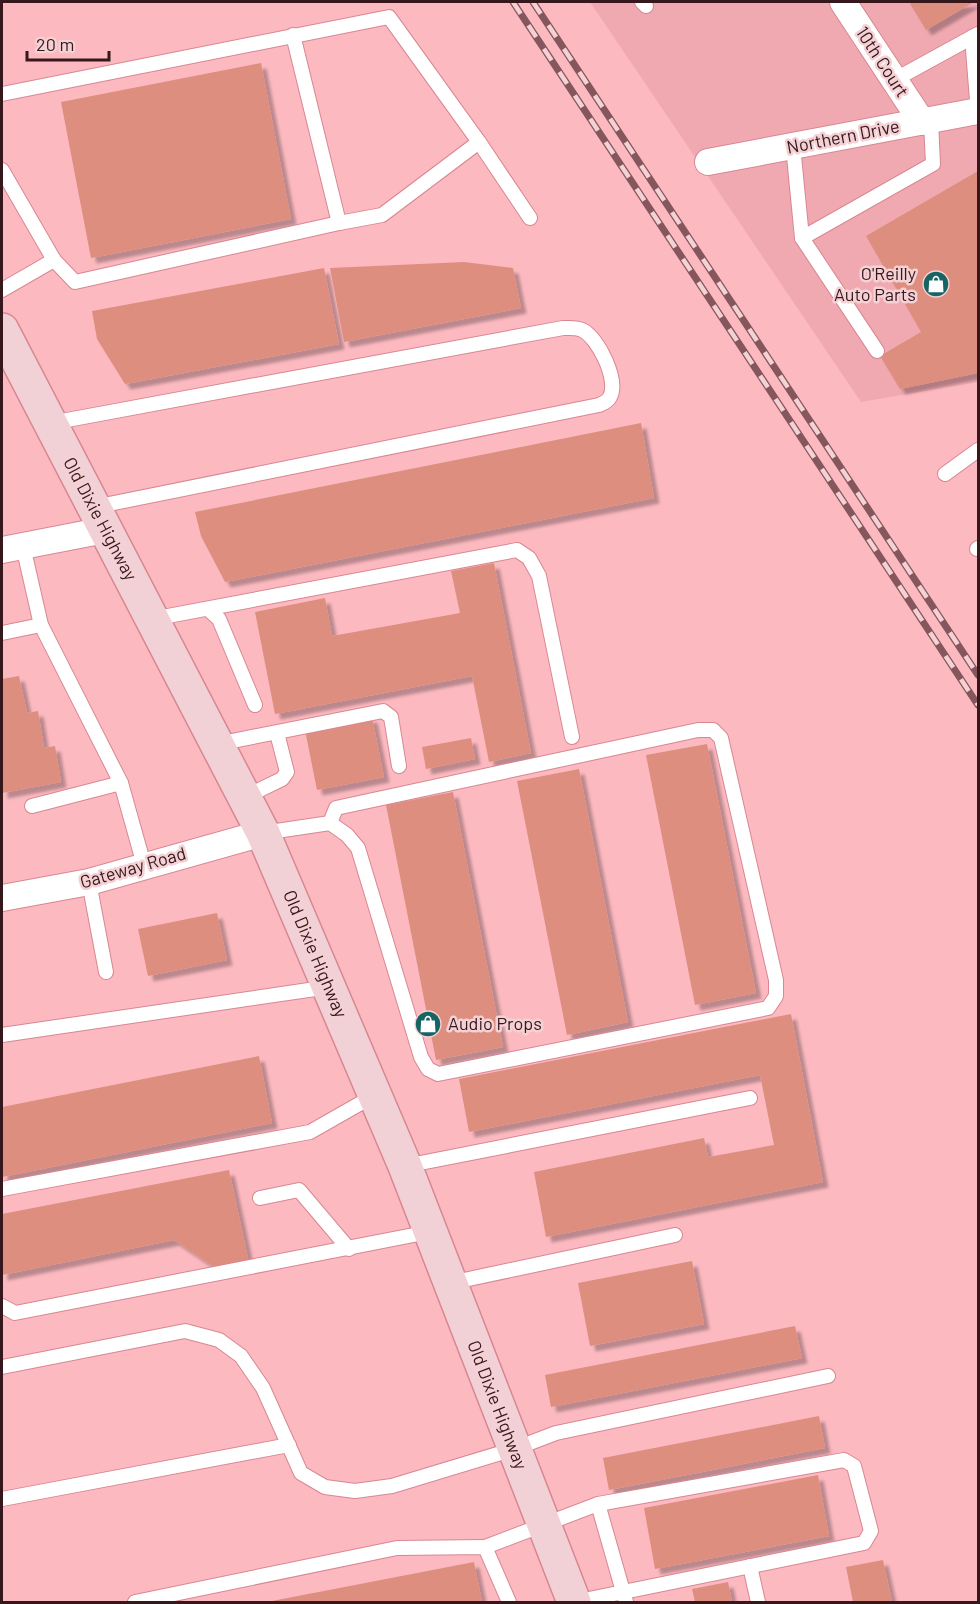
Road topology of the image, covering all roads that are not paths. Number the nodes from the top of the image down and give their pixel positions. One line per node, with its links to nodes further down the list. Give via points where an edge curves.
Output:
1 (843, 2): 4 (street, 10th Court)
2 (293, 35): 5 (lane); 8 (lane, via 389,17); 13 (lane)
3 (975, 36): 4 (lane); 6 (lane)
4 (894, 80): 7 (street, 10th Court)
5 (2, 94)
6 (978, 112): 7 (street, Northern Drive)
7 (926, 121): 9 (street, Northern Drive); 14 (lane, via 933,164)
8 (479, 142): 12 (lane); 13 (lane, via 382,216)
9 (793, 146): 10 (street, Northern Drive); 14 (lane)
10 (708, 162)
11 (2, 170): 15 (lane)
12 (530, 218)
13 (339, 223): 15 (lane, via 75,282)
14 (802, 238): 18 (lane)
15 (54, 260): 16 (lane)
16 (2, 290)
17 (2, 330): 19 (street, Old Dixie Highway)
18 (877, 351)
19 (50, 423): 22 (street, Old Dixie Highway); 22 (lane, via 563,328 574,327 587,333 608,365 612,393 599,405)
20 (978, 450): 21 (lane)
21 (945, 474)
22 (100, 519): 23 (street); 25 (street, Old Dixie Highway)
23 (12, 548): 26 (lane)
24 (208, 609): 25 (lane); 28 (lane, via 219,619); 30 (lane, via 517,550 529,558 539,576)
25 (152, 619): 31 (street, Old Dixie Highway)
26 (41, 625): 27 (lane); 33 (lane)
27 (2, 633)
28 (255, 705)
29 (274, 733): 31 (lane); 32 (lane, via 383,711 391,717); 34 (lane, via 279,737 287,772 282,779)
30 (572, 738)
31 (217, 744): 34 (street, Old Dixie Highway)
32 (399, 766)
33 (121, 783): 35 (lane); 38 (lane)
34 (245, 797): 37 (street, Old Dixie Highway)
35 (32, 806)
36 (330, 823): 36 (lane, via 336,808 698,730 713,730 721,738 776,980 776,996 768,1008 438,1074 428,1069 421,1057 358,848 347,834); 37 (lane)
37 (263, 833): 38 (street, Gateway Road); 42 (street, Old Dixie Highway)
38 (144, 865): 39 (street, Gateway Road)
39 (89, 882): 40 (street, Gateway Road); 41 (lane)
40 (2, 898)
41 (106, 972)
42 (329, 987): 43 (lane); 44 (street, Old Dixie Highway)
43 (2, 1035)
44 (375, 1095): 46 (street, Old Dixie Highway); 47 (lane, via 310,1132)
45 (750, 1098): 46 (lane)
46 (405, 1166): 49 (street, Old Dixie Highway)
47 (2, 1189)
48 (260, 1198): 51 (lane, via 299,1190)
49 (429, 1232): 51 (lane); 52 (street, Old Dixie Highway)
50 (675, 1235): 52 (lane)
51 (350, 1249): 53 (lane, via 15,1313)
52 (450, 1283): 57 (street, Old Dixie Highway)
53 (2, 1306)
54 (2, 1367): 56 (lane, via 185,1331 208,1337 241,1356 263,1389)
55 (828, 1376): 57 (lane, via 556,1433)
56 (289, 1445): 57 (lane, via 302,1473 325,1487 355,1491 392,1486); 58 (lane)
57 (514, 1449): 60 (street, Old Dixie Highway)
58 (2, 1499)
59 (598, 1504): 60 (lane); 62 (lane, via 844,1460 854,1466 871,1531 864,1543); 63 (lane)
60 (544, 1526): 61 (lane); 66 (street, Old Dixie Highway)
61 (485, 1547): 64 (lane, via 397,1548); 65 (lane)
62 (750, 1566): 63 (lane); 67 (lane)
63 (624, 1598): 66 (lane)
64 (135, 1602)
65 (509, 1602)
66 (574, 1602)
67 (758, 1602)

